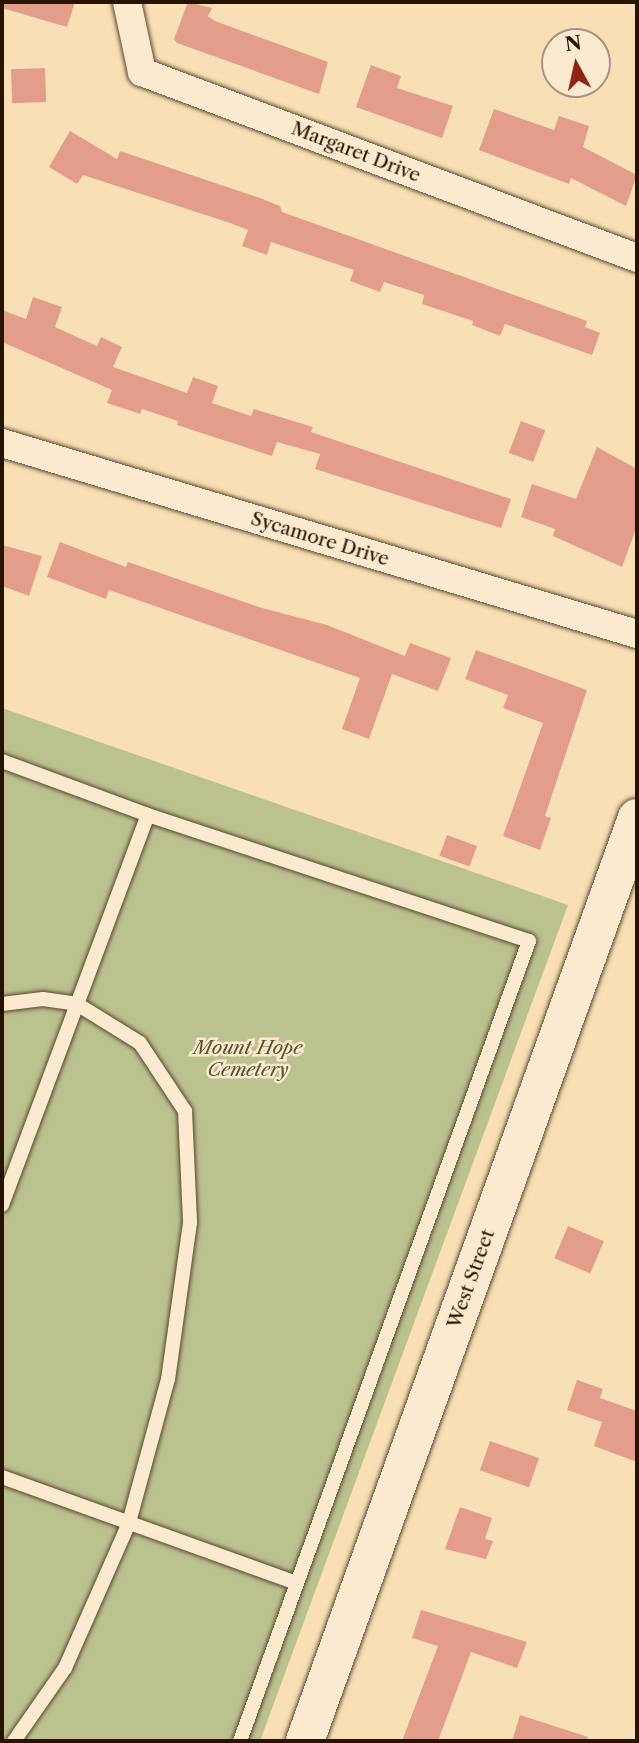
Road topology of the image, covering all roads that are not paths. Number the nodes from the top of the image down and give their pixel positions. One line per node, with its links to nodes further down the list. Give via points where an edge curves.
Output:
1 (127, 2): 2 (street, Margaret Drive, via 142,72)
2 (637, 258)
3 (2, 443): 4 (street, Sycamore Drive)
4 (637, 635)
5 (2, 761): 6 (lane)
6 (148, 815): 9 (lane); 13 (lane, via 529,941)
7 (637, 818): 16 (main road, West Street)
8 (2, 1004): 9 (lane, via 43,999)
9 (77, 1004): 10 (lane); 12 (lane, via 140,1043 185,1111 191,1223 168,1379)
10 (2, 1205)
11 (2, 1477): 12 (lane)
12 (129, 1523): 13 (lane); 14 (lane, via 65,1668)
13 (297, 1583): 15 (lane)
14 (14, 1741)
15 (240, 1741)
16 (305, 1741)

